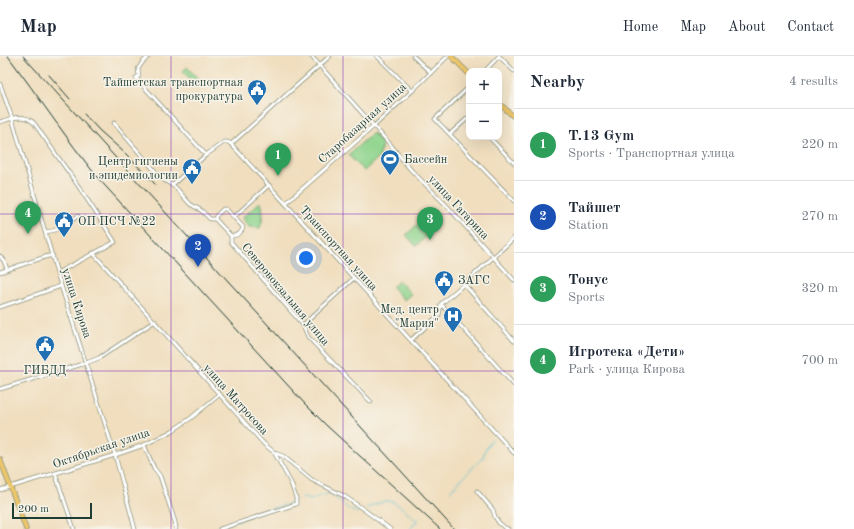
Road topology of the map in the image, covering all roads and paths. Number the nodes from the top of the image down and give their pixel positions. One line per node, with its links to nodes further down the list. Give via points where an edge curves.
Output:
1 (150, 56): 26 (street, via 138,69 139,76 136,78)
2 (311, 56): 8 (street, улица Гагарина)
3 (330, 56): 8 (street)
4 (377, 56): 15 (street)
5 (413, 56): 12 (street)
6 (449, 56): 10 (main road); 12 (street, Старобазарная улица)
7 (499, 56): 9 (street); 11 (street)
8 (320, 65): 22 (street, улица Гагарина); 25 (street)
9 (488, 68)
10 (466, 71)
11 (514, 71)
12 (431, 73): 15 (street, Старобазарная улица)
13 (0, 84): 18 (street, улица Кирова)
14 (466, 89): 23 (street, via 436,119)
15 (412, 91): 22 (street, Старобазарная улица)
16 (500, 104): 17 (main road)
17 (514, 117)
18 (12, 118): 20 (street); 35 (street, улица Кирова); 38 (street, via 19,116 31,119 115,242)
19 (466, 120): 23 (street)
20 (0, 122)
21 (114, 123): 28 (street, Северовокзальная улица, via 161,178)
22 (374, 126): 31 (street, Старобазарная улица); 41 (street, улица Гагарина, via 411,170)
23 (450, 134): 30 (street)
24 (492, 140): 27 (street)
25 (231, 144): 26 (street, via 224,142); 29 (street, Транспортная улица)
26 (206, 155): 28 (street)
27 (514, 163)
28 (172, 185): 34 (street, Северовокзальная улица, via 190,204 210,219)
29 (269, 185): 31 (street, Транспортная улица); 33 (street)
30 (514, 201)
31 (286, 203): 45 (street, Транспортная улица)
32 (78, 216): 35 (street, via 65,226)
33 (234, 216): 34 (street, via 223,209); 36 (street, via 243,227 236,236)
34 (215, 219): 36 (street, Северовокзальная улица)
35 (46, 232): 40 (street, улица Кирова)
36 (231, 236): 52 (street, Северовокзальная улица, via 231,242)
37 (514, 238): 41 (street)
38 (93, 253): 44 (street); 51 (street, улица Матросова)
39 (0, 256): 42 (street)
40 (52, 256): 42 (street); 44 (street, улица Кирова)
41 (493, 257): 46 (street, улица Гагарина); 47 (street)
42 (7, 270): 43 (street)
43 (0, 272)
44 (57, 273): 48 (street, улица Кирова)
45 (354, 278): 52 (street); 53 (street, Транспортная улица)
46 (514, 280)
47 (464, 284): 49 (street); 54 (street)
48 (61, 286): 50 (street); 55 (street, улица Кирова)
49 (441, 304): 53 (street, via 439,315); 56 (street)
50 (0, 307)
51 (154, 321): 55 (street, via 98,358); 58 (street, улица Матросова)
52 (303, 325): 59 (street, Северовокзальная улица, via 308,337)
53 (411, 340): 62 (street, Транспортная улица)
54 (514, 341)
55 (86, 363): 57 (street); 63 (street, улица Кирова)
56 (514, 385)
57 (0, 389)
58 (220, 394): 60 (street, Октябрьская улица, via 172,431); 61 (street, улица Матросова)
59 (371, 402)
60 (144, 445): 63 (street, Октябрьская улица); 72 (street, via 160,476)
61 (275, 453): 73 (street, via 291,483 296,504); 74 (street, улица Матросова, via 283,456 312,480 344,496)
62 (514, 453)
63 (115, 455): 65 (street, Октябрьская улица); 71 (street, улица Кирова)
64 (0, 459): 66 (main road)
65 (55, 473): 66 (street, Октябрьская улица); 70 (street)
66 (10, 486): 67 (street, Октябрьская улица); 69 (main road)
67 (0, 490)
68 (477, 491): 75 (street, via 493,510 499,522)
69 (26, 529)
70 (74, 529)
71 (135, 529)
72 (176, 529)
73 (220, 529)
74 (390, 529)
75 (508, 529)

